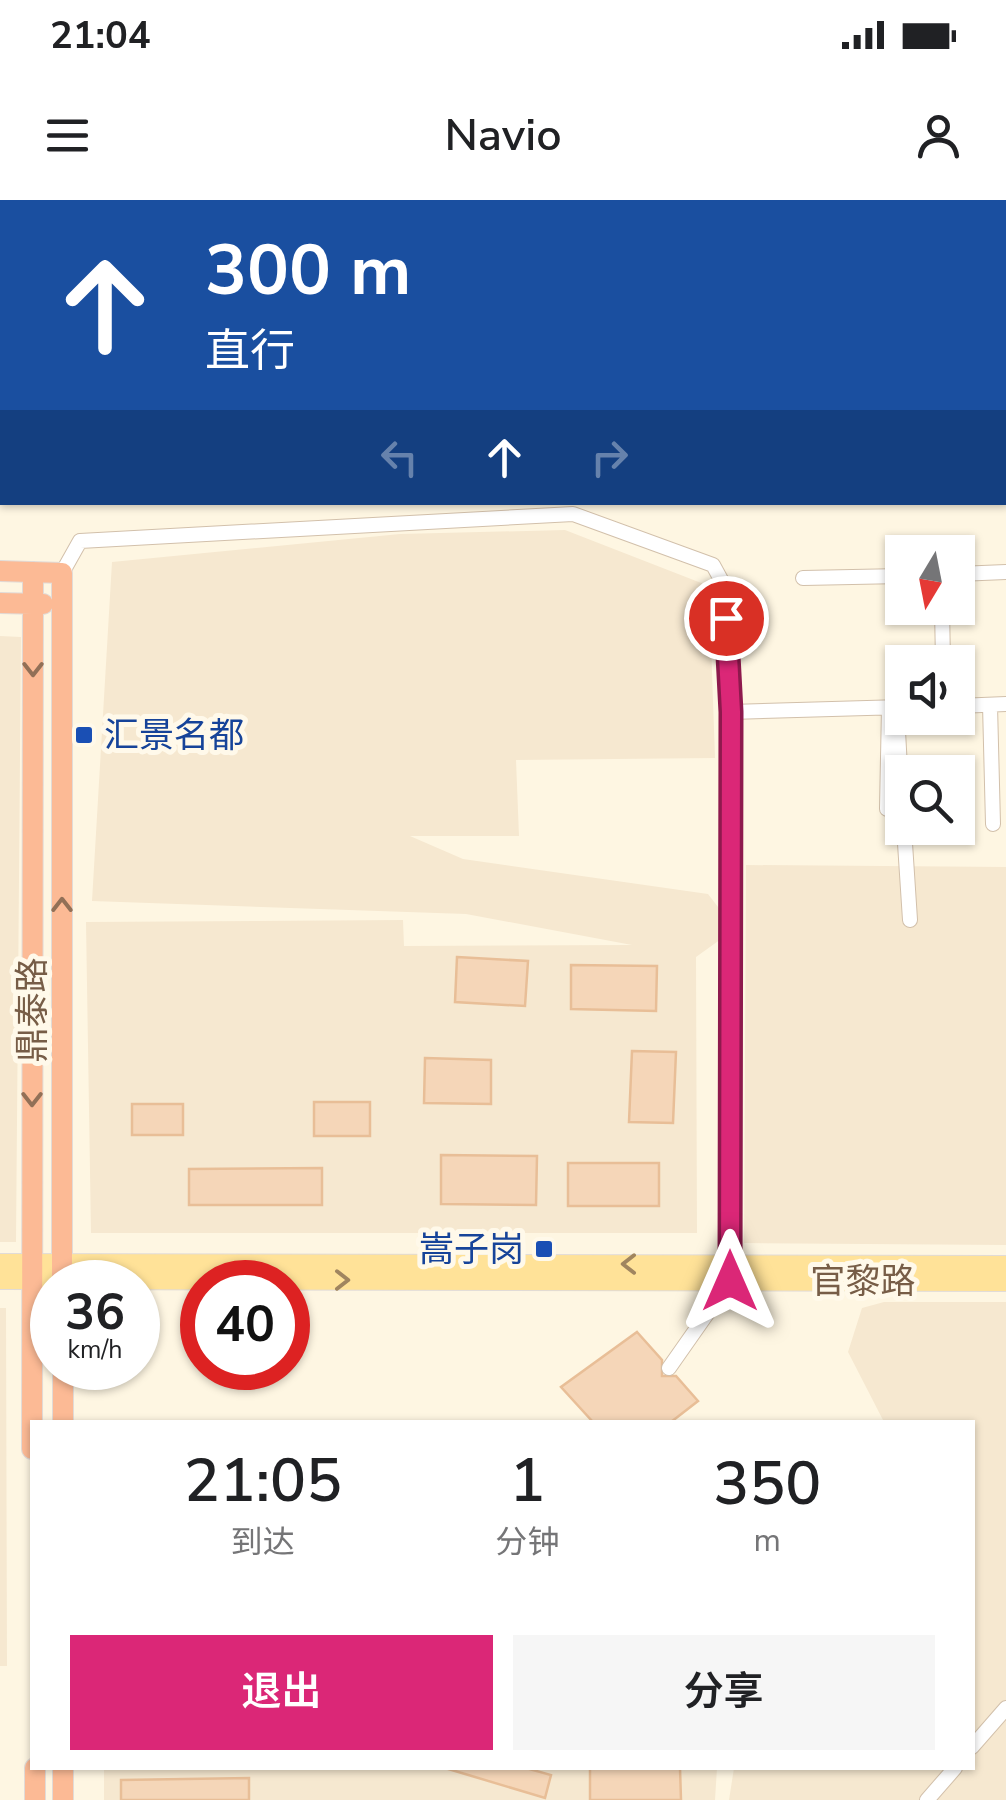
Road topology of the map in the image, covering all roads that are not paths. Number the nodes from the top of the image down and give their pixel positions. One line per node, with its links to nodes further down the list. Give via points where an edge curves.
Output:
1 (0, 571): 2 (highway)
2 (33, 572): 3 (highway); 9 (highway, 鼎泰路)
3 (62, 572): 10 (highway, 鼎泰路); 15 (street, via 80,541 573,514 713,565 725,587)
4 (1006, 572): 5 (street)
5 (975, 573)
6 (885, 576): 7 (street)
7 (802, 578)
8 (0, 602): 9 (highway)
9 (33, 604): 10 (highway); 19 (highway, 鼎泰路, one-way to 19)
10 (62, 605): 20 (highway, 鼎泰路, one-way to 10)
11 (1006, 704): 13 (street)
12 (975, 705): 13 (street)
13 (990, 705): 16 (street)
14 (885, 707): 15 (street)
15 (731, 712): 25 (street)
16 (994, 824)
17 (905, 845): 18 (street)
18 (910, 920)
19 (32, 1260)
20 (62, 1260)
21 (0, 1263): 23 (main road, 官黎路)
22 (1006, 1265): 25 (main road, 官黎路)
23 (30, 1271)
24 (30, 1272): 27 (main road, 官黎路)
25 (730, 1273): 26 (main road, 官黎路); 28 (main road, 官黎路); 29 (street)
26 (160, 1275)
27 (0, 1280)
28 (1006, 1282)
29 (668, 1368)
30 (32, 1390): 32 (highway, 鼎泰路)
31 (62, 1390): 33 (highway)
32 (32, 1420)
33 (63, 1420)
34 (1006, 1708): 35 (street)
35 (975, 1744)
36 (34, 1770): 39 (highway)
37 (63, 1770): 40 (highway)
38 (953, 1770): 41 (street)
39 (35, 1800)
40 (63, 1800)
41 (927, 1800)

